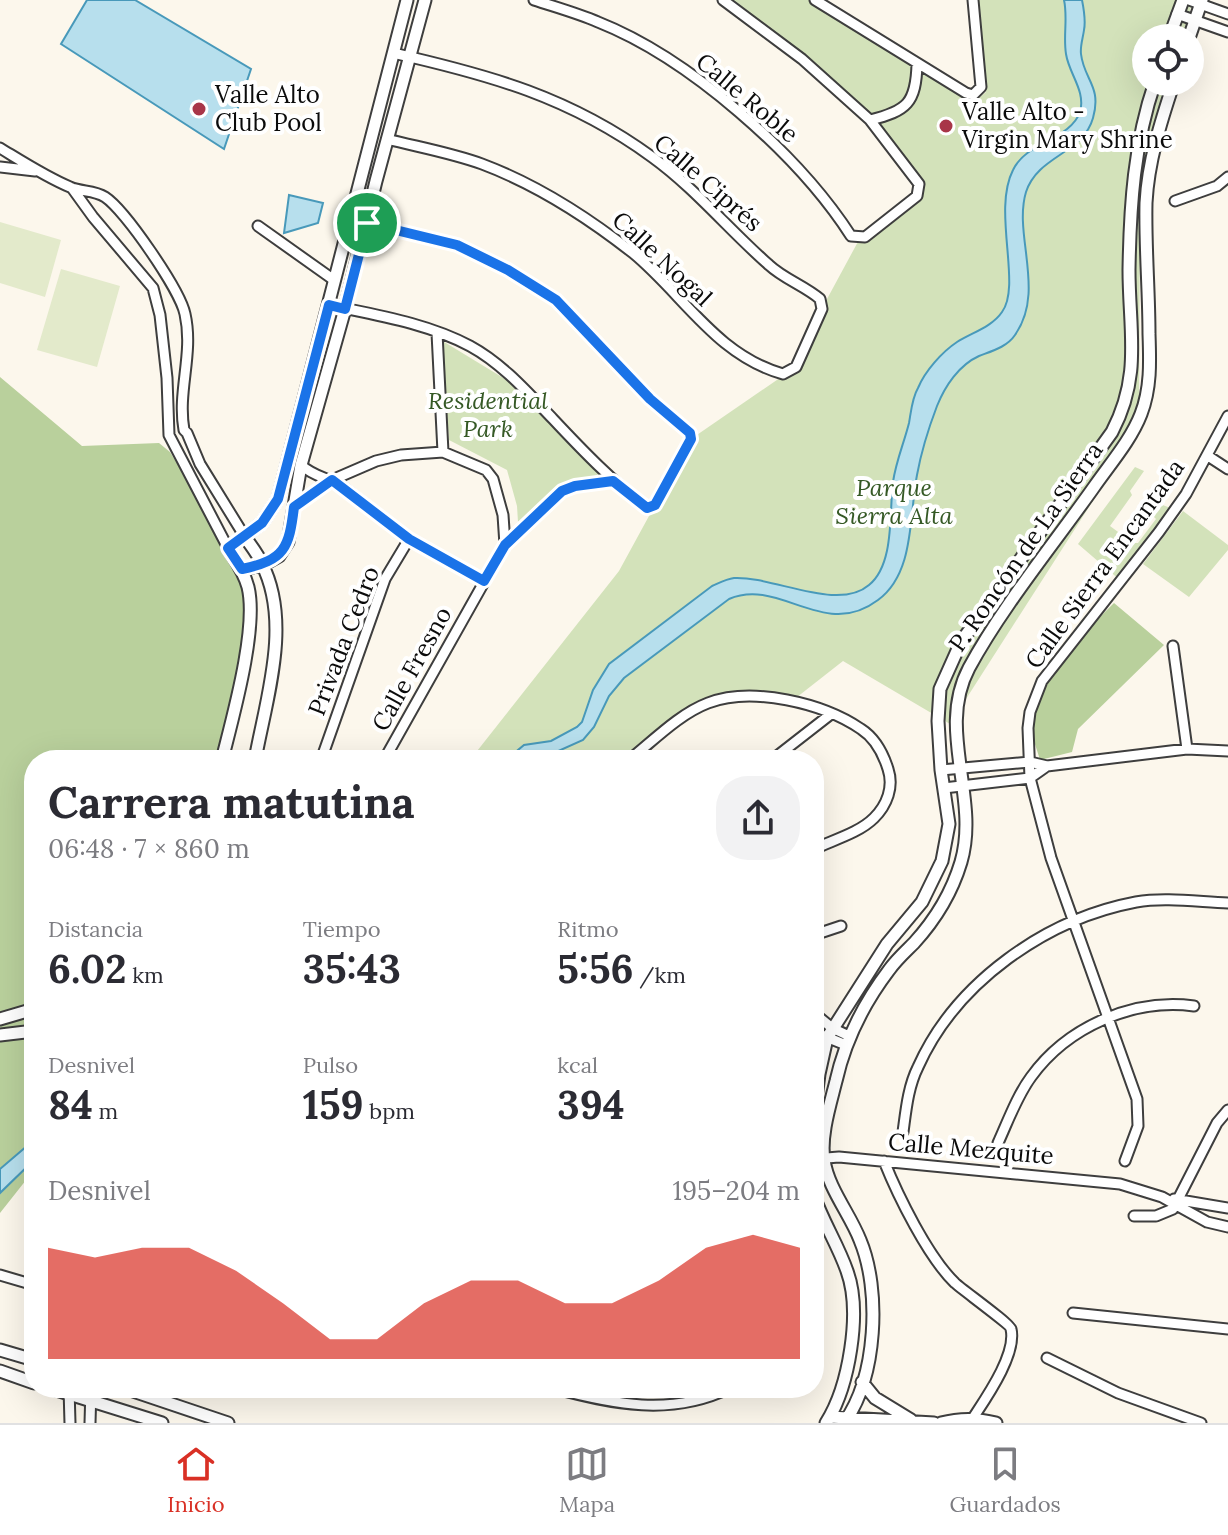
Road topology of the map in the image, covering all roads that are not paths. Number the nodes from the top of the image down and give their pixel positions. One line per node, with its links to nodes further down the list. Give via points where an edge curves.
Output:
1 (407, 0): 14 (street)
2 (425, 0): 15 (street)
3 (534, 0): 19 (street, Calle Roble, via 599,22 645,45 716,91 791,162 851,236 865,237 917,196 920,187)
4 (723, 0): 19 (street, via 802,59)
5 (815, 0): 16 (street)
6 (973, 0): 16 (street, via 981,87 976,93 966,93)
7 (1194, 1): 8 (street); 9 (street); 10 (street)
8 (1177, 14): 10 (street); 11 (street)
9 (1228, 14)
10 (1194, 21): 12 (street); 13 (street)
11 (1174, 24)
12 (1193, 24)
13 (1228, 32)
14 (393, 53): 15 (street, Calle Ciprés); 29 (street)
15 (408, 56): 20 (street); 35 (street, Calle Ciprés, via 505,81 587,115 652,157 771,267 820,299 823,306 796,367 787,373)
16 (917, 64): 19 (street, via 913,97 903,109)
17 (1151, 96): 33 (street, P. Roncón de La Sierra, via 1131,192)
18 (1169, 96): 32 (street, P. Roncón de La Sierra, via 1146,203)
19 (870, 120)
20 (387, 139): 27 (street); 35 (street, Calle Nogal, via 478,162 525,181 584,216 636,256 709,331)
21 (0, 148): 23 (street)
22 (0, 167): 23 (street)
23 (38, 171): 25 (street)
24 (1228, 177): 26 (street)
25 (72, 188): 44 (street, via 93,191 111,202 162,269 185,312 189,347 180,409 184,430); 47 (street, via 153,288 162,331 169,435)
26 (1175, 201)
27 (367, 223): 31 (street); 42 (street, via 457,245 556,300 650,399 684,426 691,439 653,506 647,508)
28 (258, 226): 29 (street)
29 (334, 280): 30 (street)
30 (329, 305): 31 (street); 44 (street, via 278,499)
31 (345, 309): 34 (street); 39 (street)
32 (1149, 315): 33 (street); 63 (street, P. Roncón de La Sierra, via 1149,382 1140,417 969,668 956,723)
33 (1130, 316): 64 (street, P. Roncón de La Sierra, via 1131,371 1122,413 947,669 938,721)
34 (437, 333): 37 (street); 42 (street, via 471,347 512,376)
35 (769, 370)
36 (1228, 416): 38 (street, Calle Sierra Encantada)
37 (443, 452): 41 (street, via 376,461); 46 (street, via 486,470 493,479)
38 (1208, 456): 40 (street); 61 (street, Calle Sierra Encantada, via 1159,532 1042,681 1028,728)
39 (301, 465): 41 (street); 43 (street)
40 (1228, 469)
41 (332, 480): 43 (street); 45 (street)
42 (613, 481): 46 (street, Calle Fresno, via 562,491)
43 (294, 507): 48 (street, via 286,548)
44 (245, 537): 47 (street); 48 (street)
45 (409, 539): 50 (street); 56 (street, Privada Cedro, via 385,579)
46 (505, 545): 50 (street, Calle Fresno)
47 (228, 548): 49 (street)
48 (263, 565): 49 (street); 55 (street, via 274,605 275,641)
49 (242, 569): 54 (street, via 250,627)
50 (484, 581): 57 (street, Calle Fresno)
51 (1173, 646): 53 (street)
52 (831, 714): 58 (street, via 792,701 735,697 690,713); 59 (street); 68 (street, via 862,729 880,748 891,781 883,809 871,821)
53 (1187, 749): 60 (street); 62 (street)
54 (224, 750)
55 (257, 750)
56 (325, 750)
57 (390, 750)
58 (642, 750)
59 (785, 750)
60 (1228, 751)
61 (1030, 762): 62 (street); 63 (street); 65 (street, Calle Sierra Encantada)
62 (1047, 766): 65 (street)
63 (959, 769): 64 (street); 66 (street, P. Roncón de La Sierra)
64 (941, 770): 67 (street, P. Roncón de La Sierra)
65 (1030, 778): 66 (street); 70 (street, Calle Sierra Encantada)
66 (964, 786): 67 (street); 82 (street, P. Roncón de La Sierra, via 966,843 953,883 940,910 889,970)
67 (944, 788): 80 (street, P. Roncón de La Sierra, via 949,824 930,887)
68 (824, 844)
69 (1228, 903): 70 (street, via 1137,902)
70 (1073, 922): 75 (street, Calle Sierra Encantada); 86 (street, via 1025,947 974,986 938,1030 917,1068)
71 (841, 926): 72 (street)
72 (824, 932)
73 (1194, 1006): 75 (street, via 1154,1004)
74 (24, 1012): 76 (street)
75 (1109, 1017): 87 (street, via 1074,1037 1031,1077); 92 (street, Calle Sierra Encantada, via 1139,1109)
76 (0, 1019)
77 (824, 1026): 80 (street)
78 (24, 1032): 81 (street)
79 (824, 1033): 80 (street)
80 (830, 1033): 82 (street); 83 (street, P. Roncón de La Sierra)
81 (0, 1035)
82 (848, 1041): 85 (street, P. Roncón de La Sierra)
83 (824, 1055)
84 (1228, 1110): 94 (street)
85 (824, 1125)
86 (903, 1132)
87 (998, 1143)
88 (824, 1146): 89 (street)
89 (839, 1157): 90 (street, Calle Mezquite); 91 (street, Calle Mezquite)
90 (824, 1158)
91 (884, 1161): 94 (street, Calle Mezquite, via 1100,1181); 115 (street, via 952,1280 1009,1324 1012,1332 999,1375)
92 (1125, 1161)
93 (824, 1169): 108 (street, P. Roncón de La Sierra, via 870,1266 873,1323)
94 (1178, 1203): 95 (street); 96 (street, via 1165,1214); 98 (street, Calle Mezquite, via 1207,1222)
95 (1228, 1208)
96 (1134, 1216)
97 (824, 1218): 116 (street, via 852,1292 845,1378)
98 (1228, 1227)
99 (0, 1275): 100 (street)
100 (24, 1282)
101 (1073, 1313): 102 (street)
102 (1228, 1329)
103 (0, 1350): 104 (street)
104 (24, 1357)
105 (1047, 1358): 126 (street, via 1118,1393)
106 (0, 1371): 107 (street)
107 (24, 1379)
108 (862, 1382): 117 (street, P. Roncón de La Sierra); 118 (street, via 875,1398)
109 (68, 1398): 119 (street)
110 (91, 1398): 120 (street)
111 (101, 1398): 121 (street)
112 (154, 1398): 122 (street)
113 (600, 1398): 114 (street, via 658,1407)
114 (710, 1398)
115 (973, 1418): 124 (street); 125 (street)
116 (828, 1420): 117 (street)
117 (846, 1421): 118 (street)
118 (915, 1422): 123 (street)
119 (70, 1423)
120 (90, 1423)
121 (162, 1423)
122 (228, 1423)
123 (934, 1423)
124 (941, 1423)
125 (996, 1423)
126 (1201, 1423)

